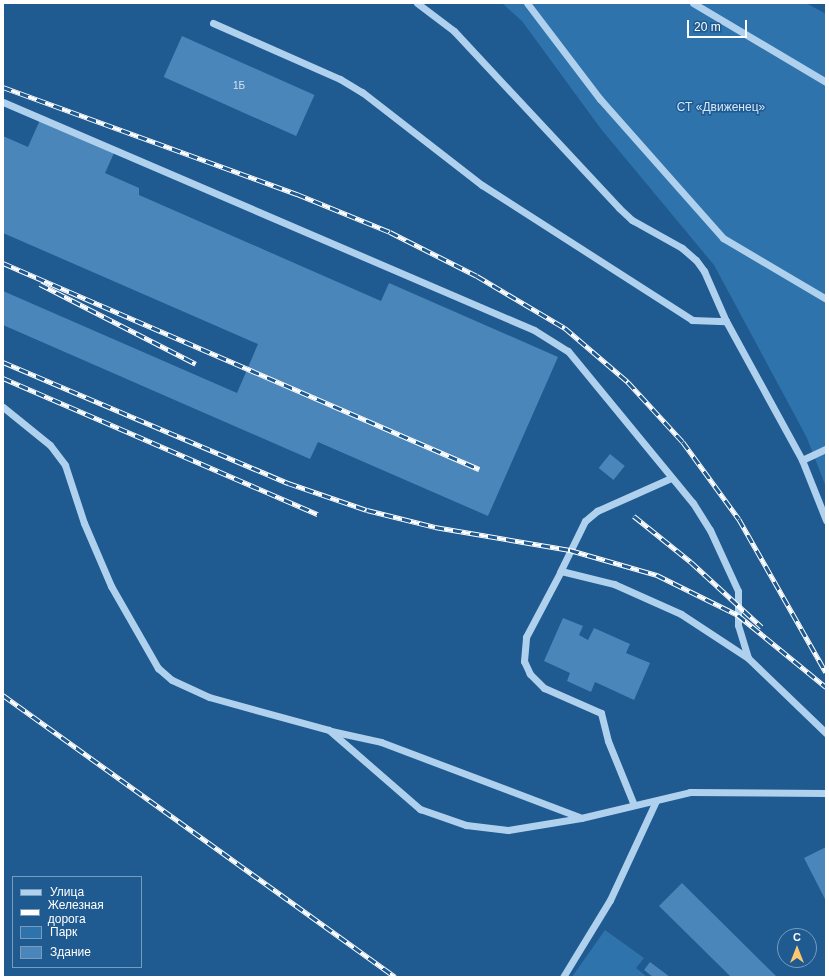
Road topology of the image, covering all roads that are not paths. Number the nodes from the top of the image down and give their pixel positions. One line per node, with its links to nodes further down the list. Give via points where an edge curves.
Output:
1 (417, 3): 8 (lane, via 454,31 632,220 696,260 704,271)
2 (527, 3): 7 (lane, via 600,99 723,238)
3 (693, 3): 5 (lane)
4 (213, 23): 8 (lane, via 340,79 362,92 482,185 692,320)
5 (826, 82)
6 (3, 102): 12 (lane, via 534,330 568,351)
7 (826, 299)
8 (726, 321): 11 (lane)
9 (3, 407): 16 (lane, via 50,445 65,464 84,523 111,586 158,668 172,680 209,696)
10 (826, 449): 11 (lane)
11 (802, 460): 13 (lane)
12 (671, 478): 14 (lane, via 591,516 578,534); 15 (lane, via 706,523 732,572 738,591 741,638)
13 (826, 520)
14 (560, 572): 15 (lane, via 614,584 652,598 695,622); 20 (lane, via 526,637 524,661 530,674 544,688 601,713 608,741)
15 (748, 658): 17 (lane)
16 (328, 730): 21 (lane, via 381,742); 21 (lane, via 395,790 420,809 442,817 466,825 508,830)
17 (826, 733)
18 (826, 793): 19 (lane, via 709,791)
19 (656, 801): 20 (lane); 22 (lane, via 610,900)
20 (634, 805): 21 (lane)
21 (581, 818)
22 (563, 977)

